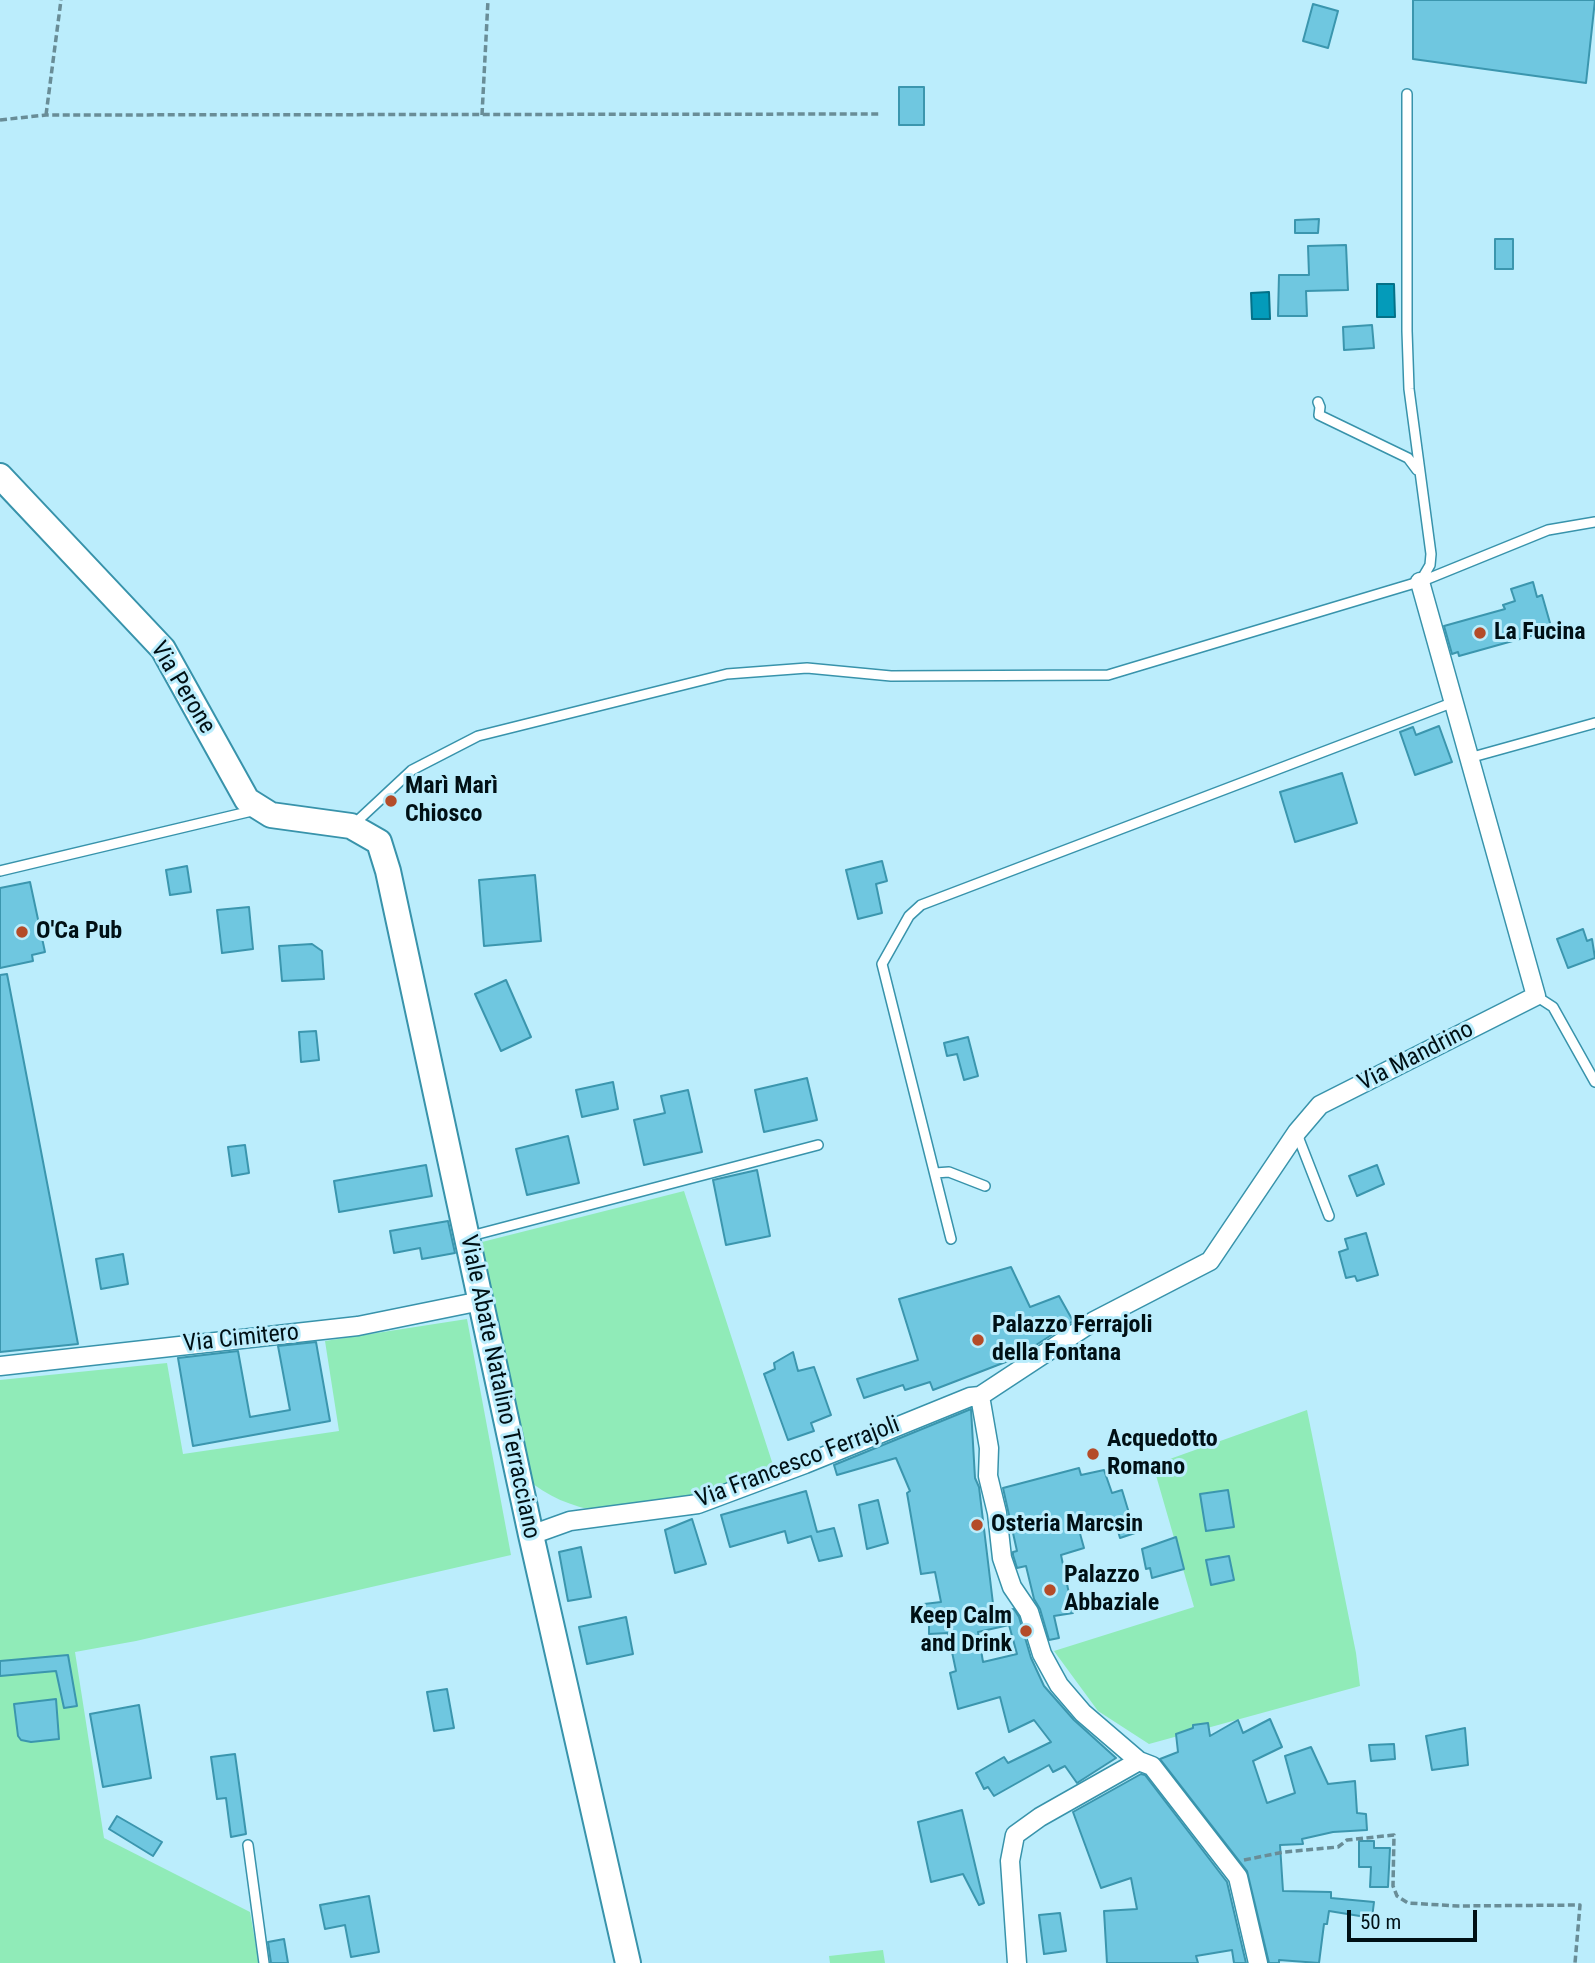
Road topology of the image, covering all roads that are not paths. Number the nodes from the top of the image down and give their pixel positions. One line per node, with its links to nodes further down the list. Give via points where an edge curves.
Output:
1 (1408, 94): 3 (lane, via 1407,331)
2 (1318, 402): 3 (lane, via 1320,415 1408,458)
3 (1418, 471): 6 (lane, via 1431,554)
4 (0, 476): 10 (street, Via Perone, via 163,649 247,800)
5 (1595, 522): 6 (lane, via 1548,530)
6 (1420, 582): 7 (street); 11 (lane, via 1108,676 891,676 807,668 727,674 478,736 412,770)
7 (1454, 702): 9 (street); 17 (lane, via 921,905 909,916 882,964)
8 (1595, 723): 9 (lane)
9 (1469, 758): 13 (street)
10 (261, 809): 11 (street, via 271,815); 12 (lane)
11 (351, 826): 20 (street, Viale Abate Natalino Terracciano, via 379,842 388,871)
12 (0, 872)
13 (1536, 996): 14 (lane, via 1553,1007); 15 (street, Via Mandrino, via 1320,1105)
14 (1595, 1082)
15 (1297, 1132): 19 (lane); 24 (street, Via Mandrino, via 1210,1261 1094,1321)
16 (818, 1145): 20 (lane)
17 (935, 1174): 18 (lane, via 949,1172); 21 (lane)
18 (985, 1186)
19 (1329, 1216)
20 (467, 1237): 22 (street, Viale Abate Natalino Terracciano)
21 (951, 1239)
22 (481, 1301): 23 (street, Via Cimitero, via 358,1326); 25 (street, Viale Abate Natalino Terracciano)
23 (0, 1366)
24 (980, 1396): 25 (street, Via Francesco Ferrajoli, via 698,1504 570,1521); 26 (street, via 989,1448 988,1476 1002,1558 1012,1587 1030,1612 1042,1654 1059,1685 1083,1713)
25 (531, 1535): 29 (street, Viale Abate Natalino Terracciano)
26 (1139, 1760): 30 (street, via 1015,1835 1010,1861); 31 (street, via 1152,1766 1238,1877)
27 (248, 1845): 28 (lane)
28 (264, 1963)
29 (628, 1963)
30 (1017, 1963)
31 (1258, 1963)

